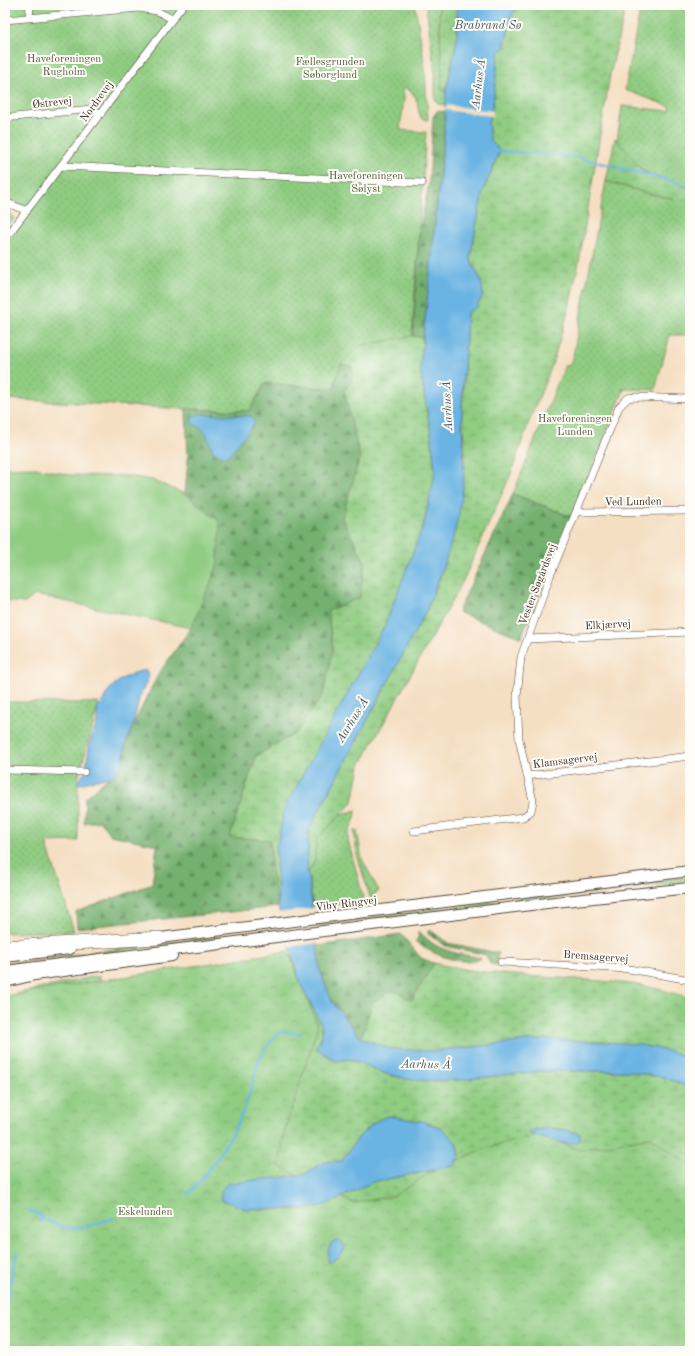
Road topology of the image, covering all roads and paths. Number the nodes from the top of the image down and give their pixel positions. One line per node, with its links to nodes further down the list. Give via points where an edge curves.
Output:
1 (30, 5): 3 (street)
2 (183, 5): 4 (street, Nordrevej)
3 (29, 17): 4 (street, via 139,8 157,11); 5 (street)
4 (172, 19): 6 (street, Nordrevej)
5 (5, 20)
6 (101, 114): 7 (street, Østrevej, via 91,109); 8 (street, Nordrevej)
7 (5, 118)
8 (62, 166): 9 (street); 11 (street, Nordrevej)
9 (422, 183)
10 (5, 202): 11 (street)
11 (27, 210): 12 (street, Nordrevej)
12 (5, 238)
13 (690, 399): 15 (street, Vester Søgårdsvej, via 628,398 619,407)
14 (690, 511): 15 (street, Ved Lunden)
15 (577, 512): 17 (street, Vester Søgårdsvej, via 550,576)
16 (690, 632): 17 (street, Elkjærvej)
17 (528, 639): 21 (street, Vester Søgårdsvej, via 522,657 517,696 519,739)
18 (690, 756): 21 (street, Klamsagervej)
19 (5, 770): 20 (street)
20 (84, 772)
21 (527, 776): 22 (street, Klamsagervej, via 533,800 528,815)
22 (414, 831)
23 (690, 871): 25 (main road, Viby Ringvej)
24 (690, 888): 26 (main road, via 555,902)
25 (159, 938): 27 (highway); 28 (main road, Viby Ringvej)
26 (229, 943): 30 (main road); 32 (main road, via 156,959 34,975)
27 (5, 947)
28 (5, 957)
29 (501, 962): 31 (street, Bremsagervej, via 629,969)
30 (5, 971)
31 (690, 980)
32 (5, 982)

